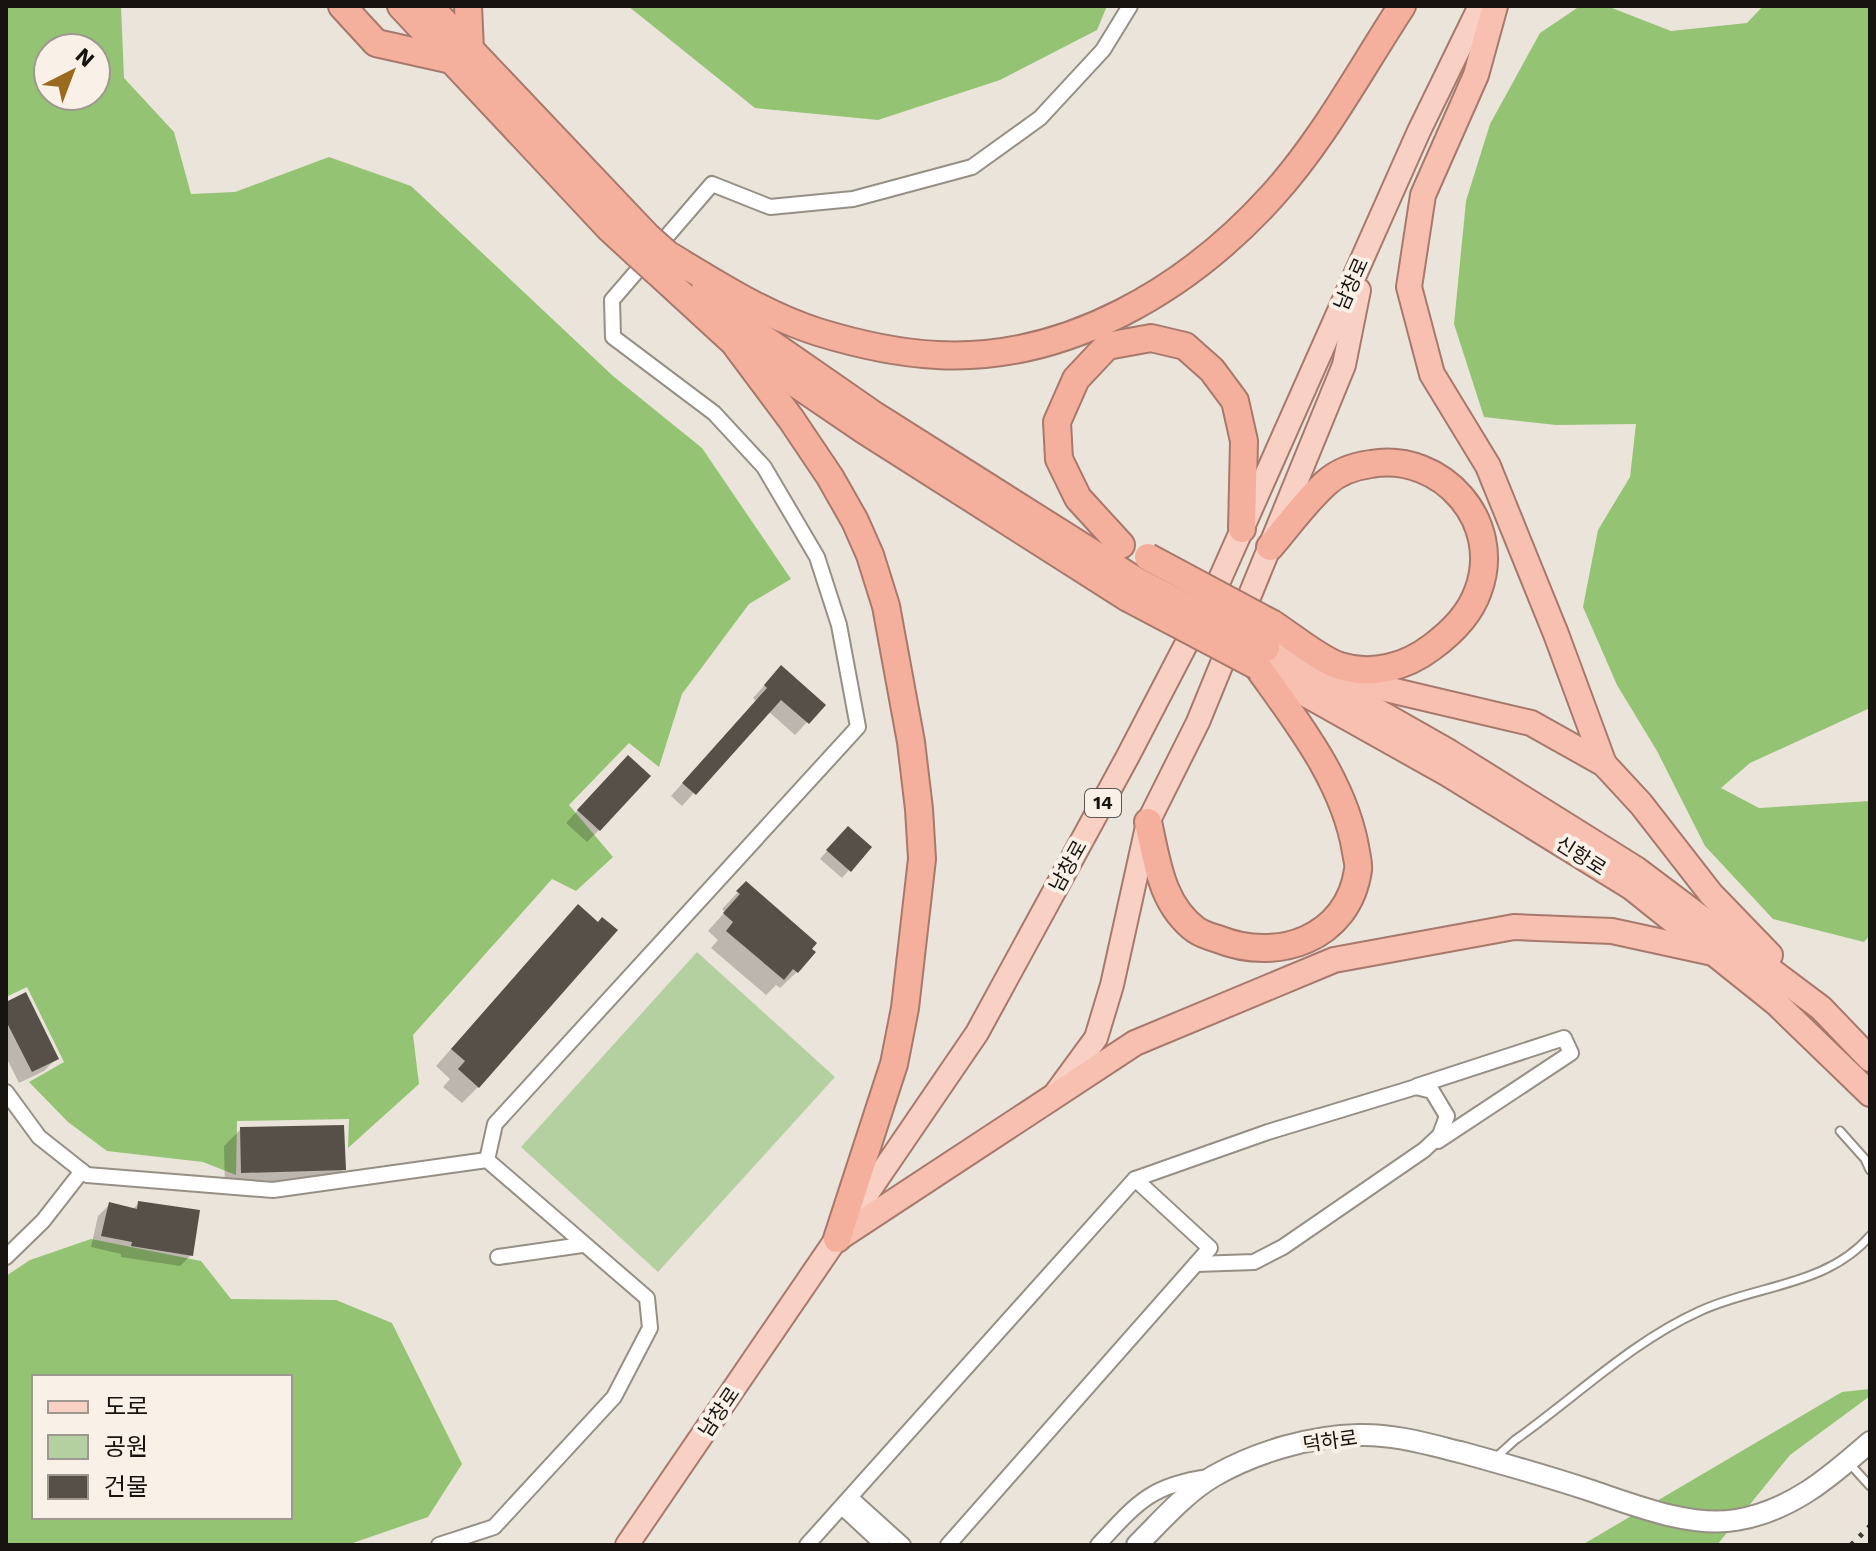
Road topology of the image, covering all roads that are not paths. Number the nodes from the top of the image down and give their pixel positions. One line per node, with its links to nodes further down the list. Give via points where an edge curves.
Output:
1 (342, 6): 9 (highway, via 376,43)
2 (401, 6): 9 (highway)
3 (429, 6): 9 (highway)
4 (468, 6): 9 (highway)
5 (1130, 6): 31 (street, via 1103,50 1040,118 972,167 853,199 770,207 712,184 612,300 613,337 714,413 754,456 817,557 839,625 858,727 495,1124)
6 (1402, 6): 11 (highway, via 1317,136 1271,197 1219,250 1134,308 1081,331 983,354 888,350 816,331)
7 (1480, 6): 10 (main road, 남창로 / 14)
8 (1495, 6): 20 (highway, via 1476,75 1423,195 1409,287 1432,374 1488,466)
9 (461, 55): 11 (highway, via 610,229)
10 (1367, 249): 14 (main road, 남창로 / 14); 16 (main road, via 1344,365)
11 (655, 254): 12 (highway); 13 (highway, via 740,322)
12 (732, 340): 17 (highway, via 877,439); 36 (highway, via 830,477 870,555 886,606 916,782 922,859 905,1008 894,1064)
13 (975, 480): 15 (highway); 17 (highway)
14 (1242, 529): 15 (highway, via 1244,441 1235,401 1185,346 1151,338 1107,346 1076,379 1057,422 1059,459 1078,498); 36 (main road, 남창로 / 14, via 1128,756 977,1033)
15 (1121, 545): 17 (highway)
16 (1270, 547): 19 (highway, via 1328,481 1356,466 1411,463 1443,479 1469,507 1481,536 1484,565 1465,615 1419,657 1391,669); 21 (main road, via 1198,722)
17 (1137, 579): 18 (highway, bridge)
18 (1265, 646): 19 (highway); 21 (highway, via 1292,715 1335,785 1353,832 1359,869 1346,907 1319,935 1274,950 1236,947 1196,931 1166,896); 22 (highway, 신항로, via 1448,774 1631,887); 23 (highway, 신항로, via 1636,869)
19 (1338, 666): 20 (highway, via 1386,689 1531,723)
20 (1604, 764): 23 (highway, via 1711,894)
21 (1148, 822): 28 (main road, via 1096,1038)
22 (1713, 953): 27 (highway, 신항로, via 1776,1003); 28 (highway, via 1612,931 1514,927 1334,960 1135,1043)
23 (1821, 1008): 24 (highway, 신항로)
24 (1870, 1059)
25 (1416, 1087): 30 (street, via 1432,1091 1447,1116 1440,1135); 30 (street, via 1564,1038 1571,1053); 34 (street)
26 (6, 1092): 33 (street, via 39,1137)
27 (1870, 1094)
28 (1052, 1098): 36 (highway)
29 (1840, 1131): 32 (lane)
30 (1424, 1150): 40 (street, via 1254,1262)
31 (487, 1160): 33 (street, via 273,1190); 37 (street)
32 (1870, 1170)
33 (82, 1171): 38 (street)
34 (1135, 1179): 40 (street, via 1210,1248); 46 (street)
35 (1870, 1236): 42 (lane, via 1818,1274 1700,1310 1664,1330)
36 (837, 1239): 48 (main road, 남창로 / 14)
37 (582, 1245): 39 (street); 47 (street, via 647,1298 650,1328 614,1397 494,1527)
38 (6, 1257)
39 (498, 1257)
40 (1196, 1264): 52 (street)
41 (1870, 1442): 43 (main road)
42 (1492, 1461): 43 (main road, 덕하로, via 1648,1510 1705,1520 1735,1520 1776,1508 1806,1494); 44 (main road, 덕하로, via 1410,1439 1359,1435 1295,1445)
43 (1847, 1462): 45 (lane)
44 (1213, 1477): 53 (street, via 1161,1488 1139,1501); 54 (main road, 덕하로)
45 (1870, 1486)
46 (846, 1502): 49 (street); 50 (street); 51 (street)
47 (439, 1545)
48 (627, 1545)
49 (807, 1545)
50 (883, 1545)
51 (903, 1545)
52 (948, 1545)
53 (1098, 1545)
54 (1137, 1545)

